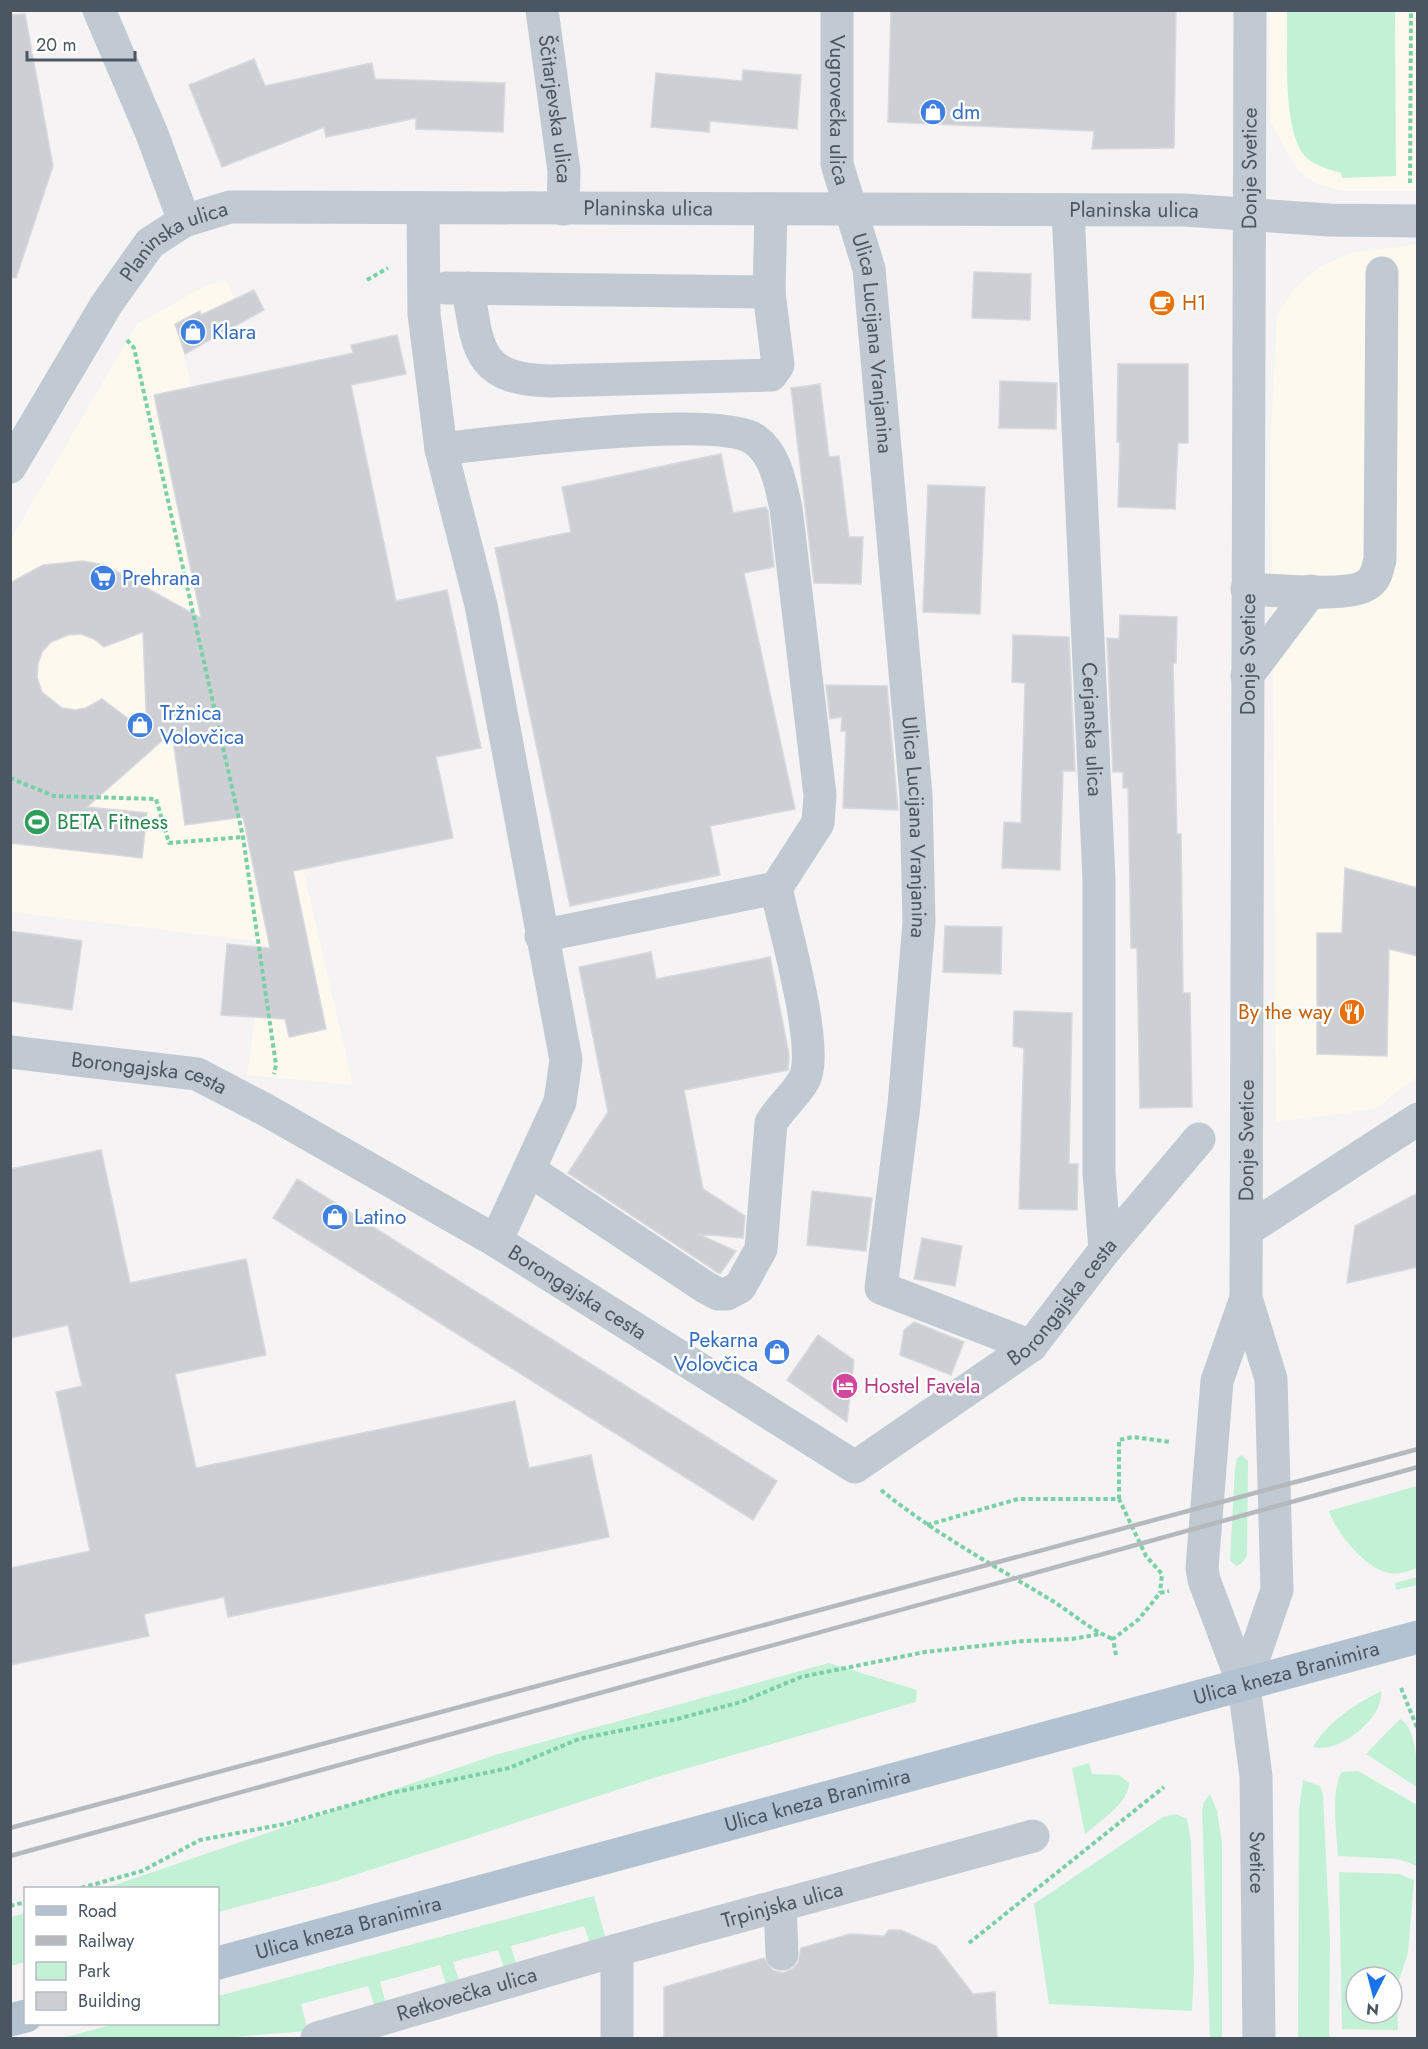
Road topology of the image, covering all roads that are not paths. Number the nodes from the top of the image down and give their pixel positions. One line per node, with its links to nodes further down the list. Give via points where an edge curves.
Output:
1 (99, 10): 11 (street)
2 (542, 10): 7 (street, Ščitarjevska ulica, via 564,171)
3 (837, 10): 6 (street, Vugrovečka ulica, via 837,165)
4 (1250, 10): 10 (street, Donje Svetice)
5 (423, 208): 7 (street, Planinska ulica); 11 (street, Planinska ulica, via 230,207); 14 (street)
6 (852, 208): 8 (street, Planinska ulica); 9 (street, Planinska ulica); 32 (street, Ulica Lucijana Vranjanina, via 868,269 916,795 919,922 903,1105 880,1288)
7 (563, 209): 8 (street, Planinska ulica)
8 (771, 209): 16 (street)
9 (1068, 210): 10 (street, Planinska ulica); 30 (street, Cerjanska ulica, via 1099,879 1099,1172)
10 (1248, 214): 12 (street, Planinska ulica); 19 (street, Donje Svetice)
11 (184, 221): 17 (street, Planinska ulica, via 150,243)
12 (1418, 221)
13 (1382, 273): 20 (street, via 1376,577 1367,586 1347,592)
14 (423, 288): 15 (street); 18 (street)
15 (468, 288): 16 (street); 16 (street, via 474,327 482,353 492,366 521,380 550,381 771,375 778,365)
16 (769, 291)
17 (15, 446)
18 (441, 449): 22 (street, via 611,433 729,430 752,438 767,451 786,507 820,795 818,823); 23 (street, via 481,605)
19 (1247, 589): 20 (street); 21 (street, Donje Svetice)
20 (1311, 591): 21 (street)
21 (1247, 676): 28 (street, Donje Svetice)
22 (776, 888): 23 (street); 27 (street, via 809,1041 808,1068 805,1078 771,1123 760,1249 740,1287 718,1294)
23 (541, 936): 27 (street, via 566,1060 565,1080 560,1102)
24 (10, 1052): 29 (street, Borongajska cesta, via 196,1074)
25 (1418, 1119): 28 (street)
26 (1199, 1139): 30 (street, Borongajska cesta)
27 (529, 1170): 29 (street)
28 (1247, 1230): 31 (street, Donje Svetice)
29 (496, 1241): 32 (street, Borongajska cesta, via 855,1467)
30 (1106, 1250): 32 (street, Borongajska cesta)
31 (1246, 1298): 34 (street, Donje Svetice, via 1271,1379 1277,1590); 34 (street, Donje Svetice, via 1217,1381 1202,1568)
32 (1031, 1346)
33 (1418, 1637): 34 (main road, Ulica kneza Branimira)
34 (1244, 1686): 39 (main road, Ulica kneza Branimira); 42 (street, Svetice, via 1256,1776)
35 (1033, 1836): 36 (street, Trpinjska ulica)
36 (780, 1905): 37 (street, Trpinjska ulica); 38 (street)
37 (617, 1950): 40 (street, Retkovečka ulica); 41 (street)
38 (782, 1954)
39 (219, 1963)
40 (328, 2037)
41 (617, 2038)
42 (1259, 2038)

